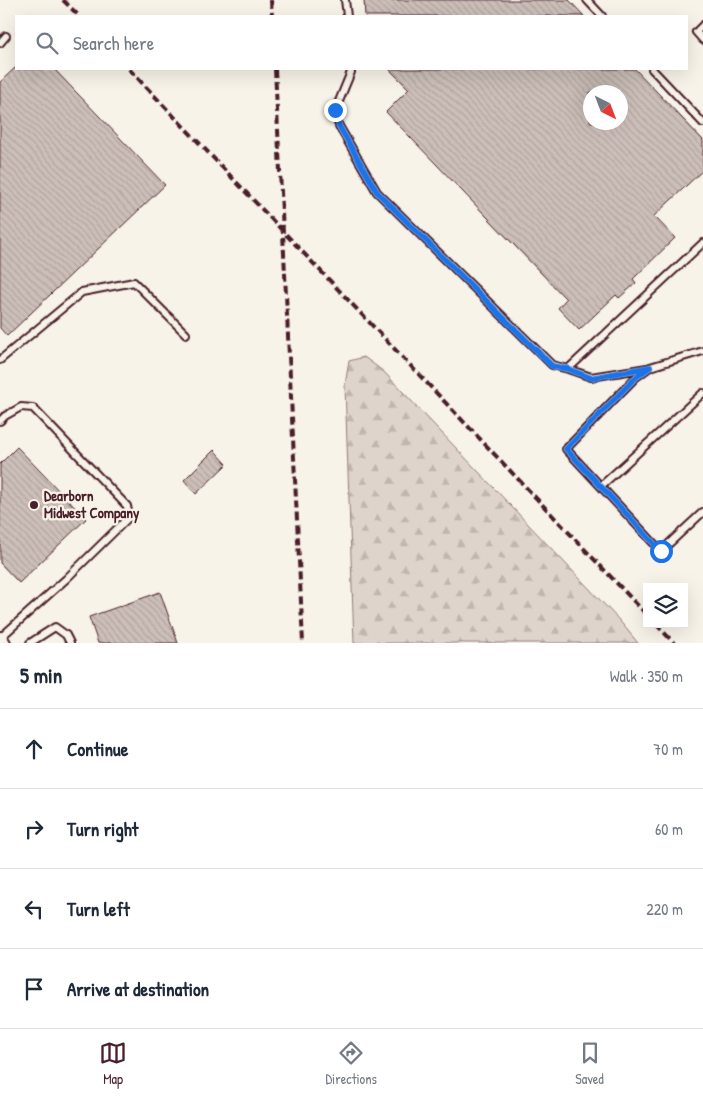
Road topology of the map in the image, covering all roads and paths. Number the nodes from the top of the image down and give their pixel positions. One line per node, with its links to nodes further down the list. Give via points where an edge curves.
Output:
1 (345, 0): 3 (lane)
2 (587, 0): 4 (lane)
3 (347, 15)
4 (601, 15)
5 (703, 25): 7 (lane, via 696,32)
6 (6, 36): 8 (lane)
7 (703, 40)
8 (0, 43)
9 (351, 70): 17 (lane, via 335,110 339,126 377,192 552,366)
10 (653, 70): 11 (lane)
11 (703, 123)
12 (703, 243): 17 (lane)
13 (186, 334): 15 (lane, via 134,282 82,292)
14 (703, 351): 16 (lane)
15 (0, 360)
16 (650, 367): 17 (lane, via 591,378); 20 (lane, via 635,378 566,449)
17 (568, 369)
18 (703, 392): 20 (lane)
19 (0, 421): 22 (lane, via 21,407 33,408 127,506 129,517)
20 (601, 486): 21 (lane, via 661,551)
21 (703, 512)
22 (0, 638): 23 (street)
23 (4, 643)
24 (30, 643): 25 (lane, via 56,627)
25 (70, 643)

